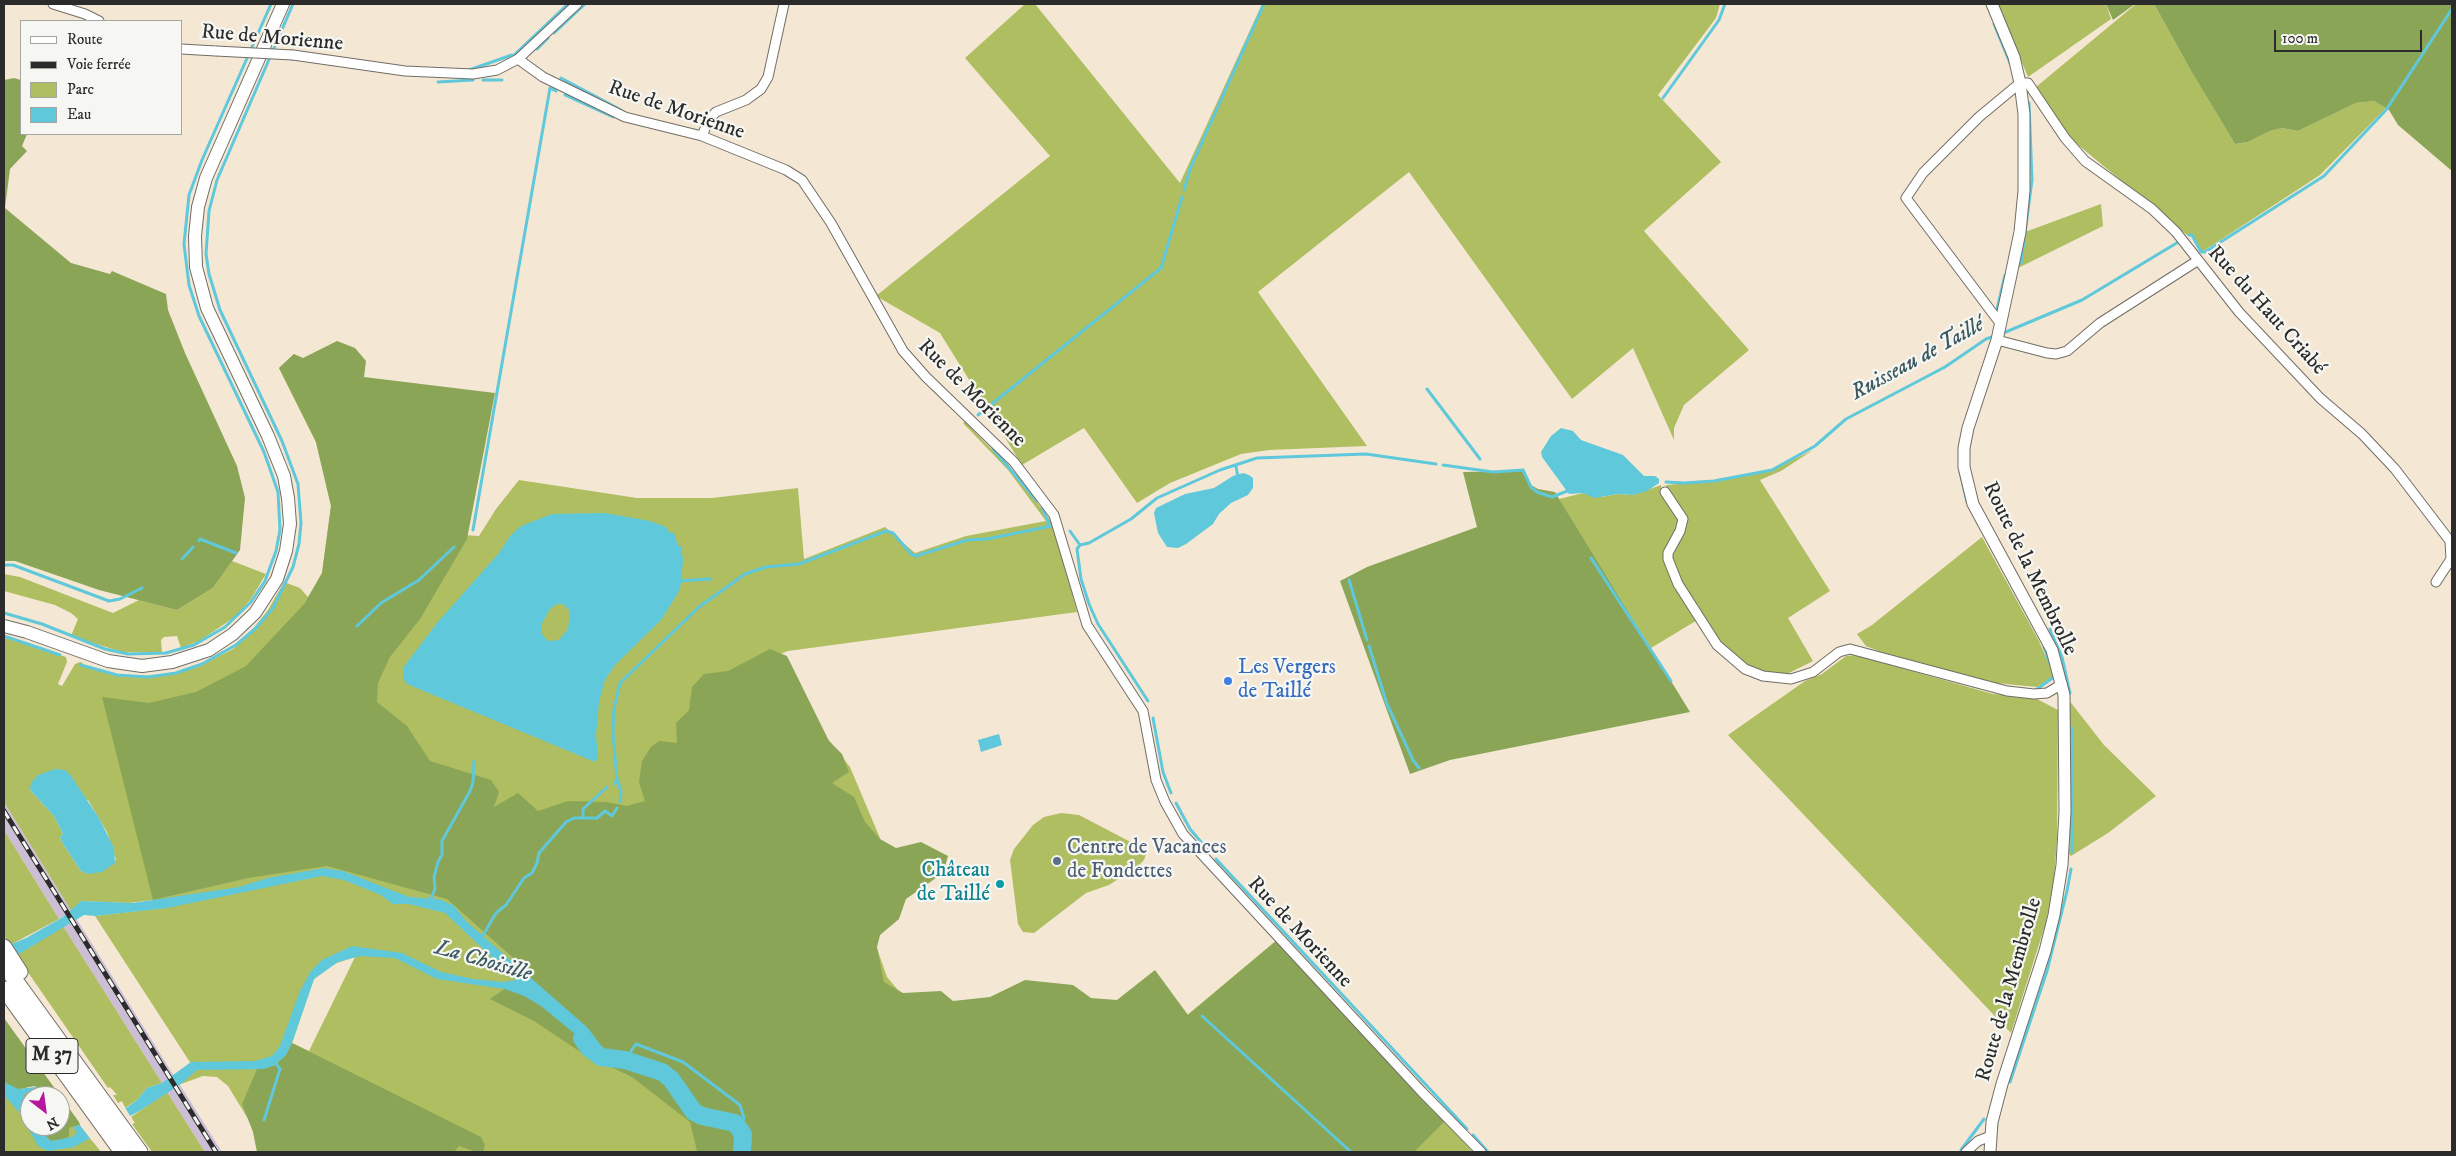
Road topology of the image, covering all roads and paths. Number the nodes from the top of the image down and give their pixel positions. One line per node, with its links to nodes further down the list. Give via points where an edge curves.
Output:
1 (53, 4): 6 (street)
2 (283, 4): 15 (main road, via 206,178 195,236 196,267 207,308 284,476 290,524 286,552 277,579 255,613 233,634 203,652 172,662 142,666 108,661)
3 (577, 4): 8 (street)
4 (784, 4): 10 (street, via 768,77 761,89 746,100 716,112 709,119)
5 (1992, 4): 9 (street, Route de la Membrolle, via 2014,57)
6 (97, 20)
7 (182, 49): 8 (street, Rue de Morienne, bridge, via 293,55 405,71 473,74 497,70)
8 (518, 59): 10 (street, Rue de Morienne, via 544,77 625,117)
9 (2020, 83): 11 (street, Rue du Haut Criabé, via 2028,83 2065,138 2085,161 2152,209 2180,236); 12 (street, Route de la Membrolle, via 2024,114 2024,191 2020,232); 12 (street, via 1979,117 1923,173 1906,198)
10 (702, 136): 24 (street, Rue de Morienne, via 786,170 802,180 816,198 903,351 1014,462 1054,515 1087,625 1143,710 1156,780 1183,834)
11 (2197, 261): 12 (street, via 2100,323 2067,351 2056,354); 14 (street, Rue du Haut Criabé, via 2238,312 2320,398 2362,434 2417,496 2451,547 2449,564)
12 (1998, 333): 16 (street, Route de la Membrolle, via 1965,441 1967,487 1973,504 2052,650)
13 (1665, 492): 16 (street, via 1683,519 1668,553 1678,584 1716,645 1745,669 1763,676 1791,679 1812,672 1839,652 1850,649 2007,691 2047,693)
14 (2436, 582)
15 (4, 626)
16 (2062, 684): 21 (street, Route de la Membrolle, via 2065,812 2058,891 2045,951 2002,1084)
17 (6, 957): 19 (highway, M 37, via 31,990 35,1008)
18 (5, 993): 19 (highway, M 37)
19 (102, 1113): 20 (highway, M 37)
20 (117, 1133): 22 (highway, M 37); 23 (highway, M 37)
21 (1991, 1136): 25 (street, via 1978,1141); 26 (street, Route de la Membrolle)
22 (122, 1152)
23 (140, 1152)
24 (1481, 1152)
25 (1966, 1152)
26 (1990, 1152)

